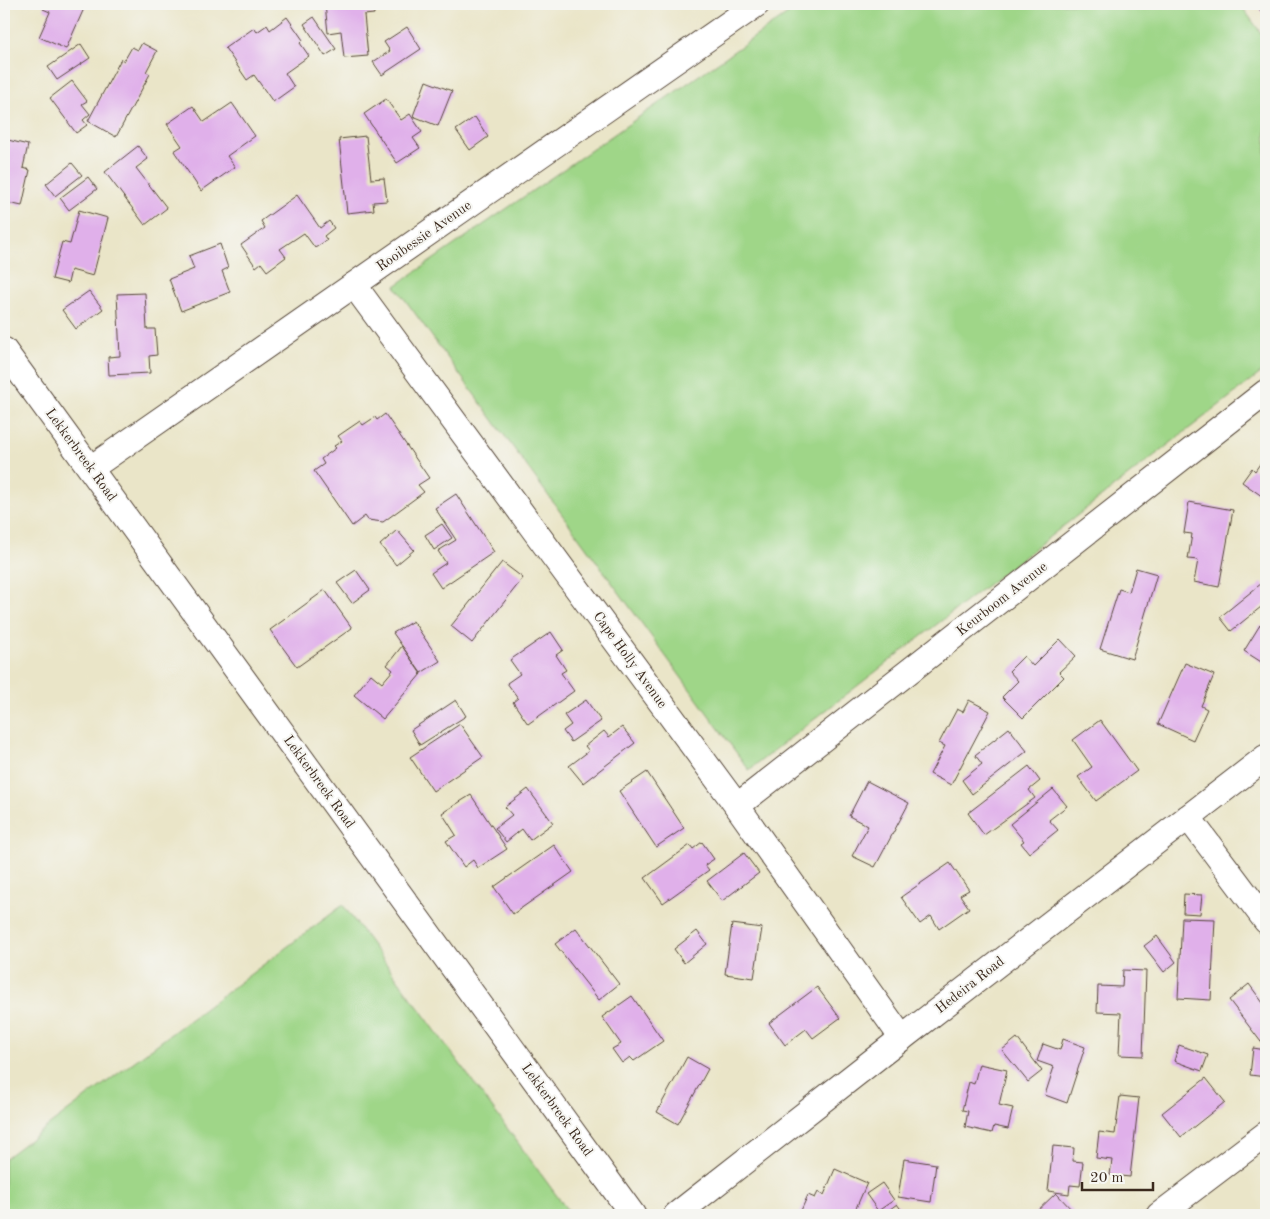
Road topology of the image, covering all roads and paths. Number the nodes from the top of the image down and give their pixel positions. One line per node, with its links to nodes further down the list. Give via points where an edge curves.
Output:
1 (757, 4): 2 (street, Rooibessie Avenue)
2 (354, 285): 5 (street, Rooibessie Avenue); 7 (street, Cape Holly Avenue)
3 (4, 350): 5 (street, Lekkerbreek Road)
4 (1266, 392): 7 (street, Keurboom Avenue)
5 (91, 468): 12 (street, Lekkerbreek Road)
6 (1266, 757): 8 (street, Hedeira Road)
7 (737, 806): 10 (street, Cape Holly Avenue)
8 (1188, 818): 9 (street); 10 (street, Hedeira Road)
9 (1266, 921)
10 (902, 1038): 13 (street, Hedeira Road)
11 (1266, 1134): 14 (street)
12 (633, 1215)
13 (676, 1215)
14 (1159, 1215)

